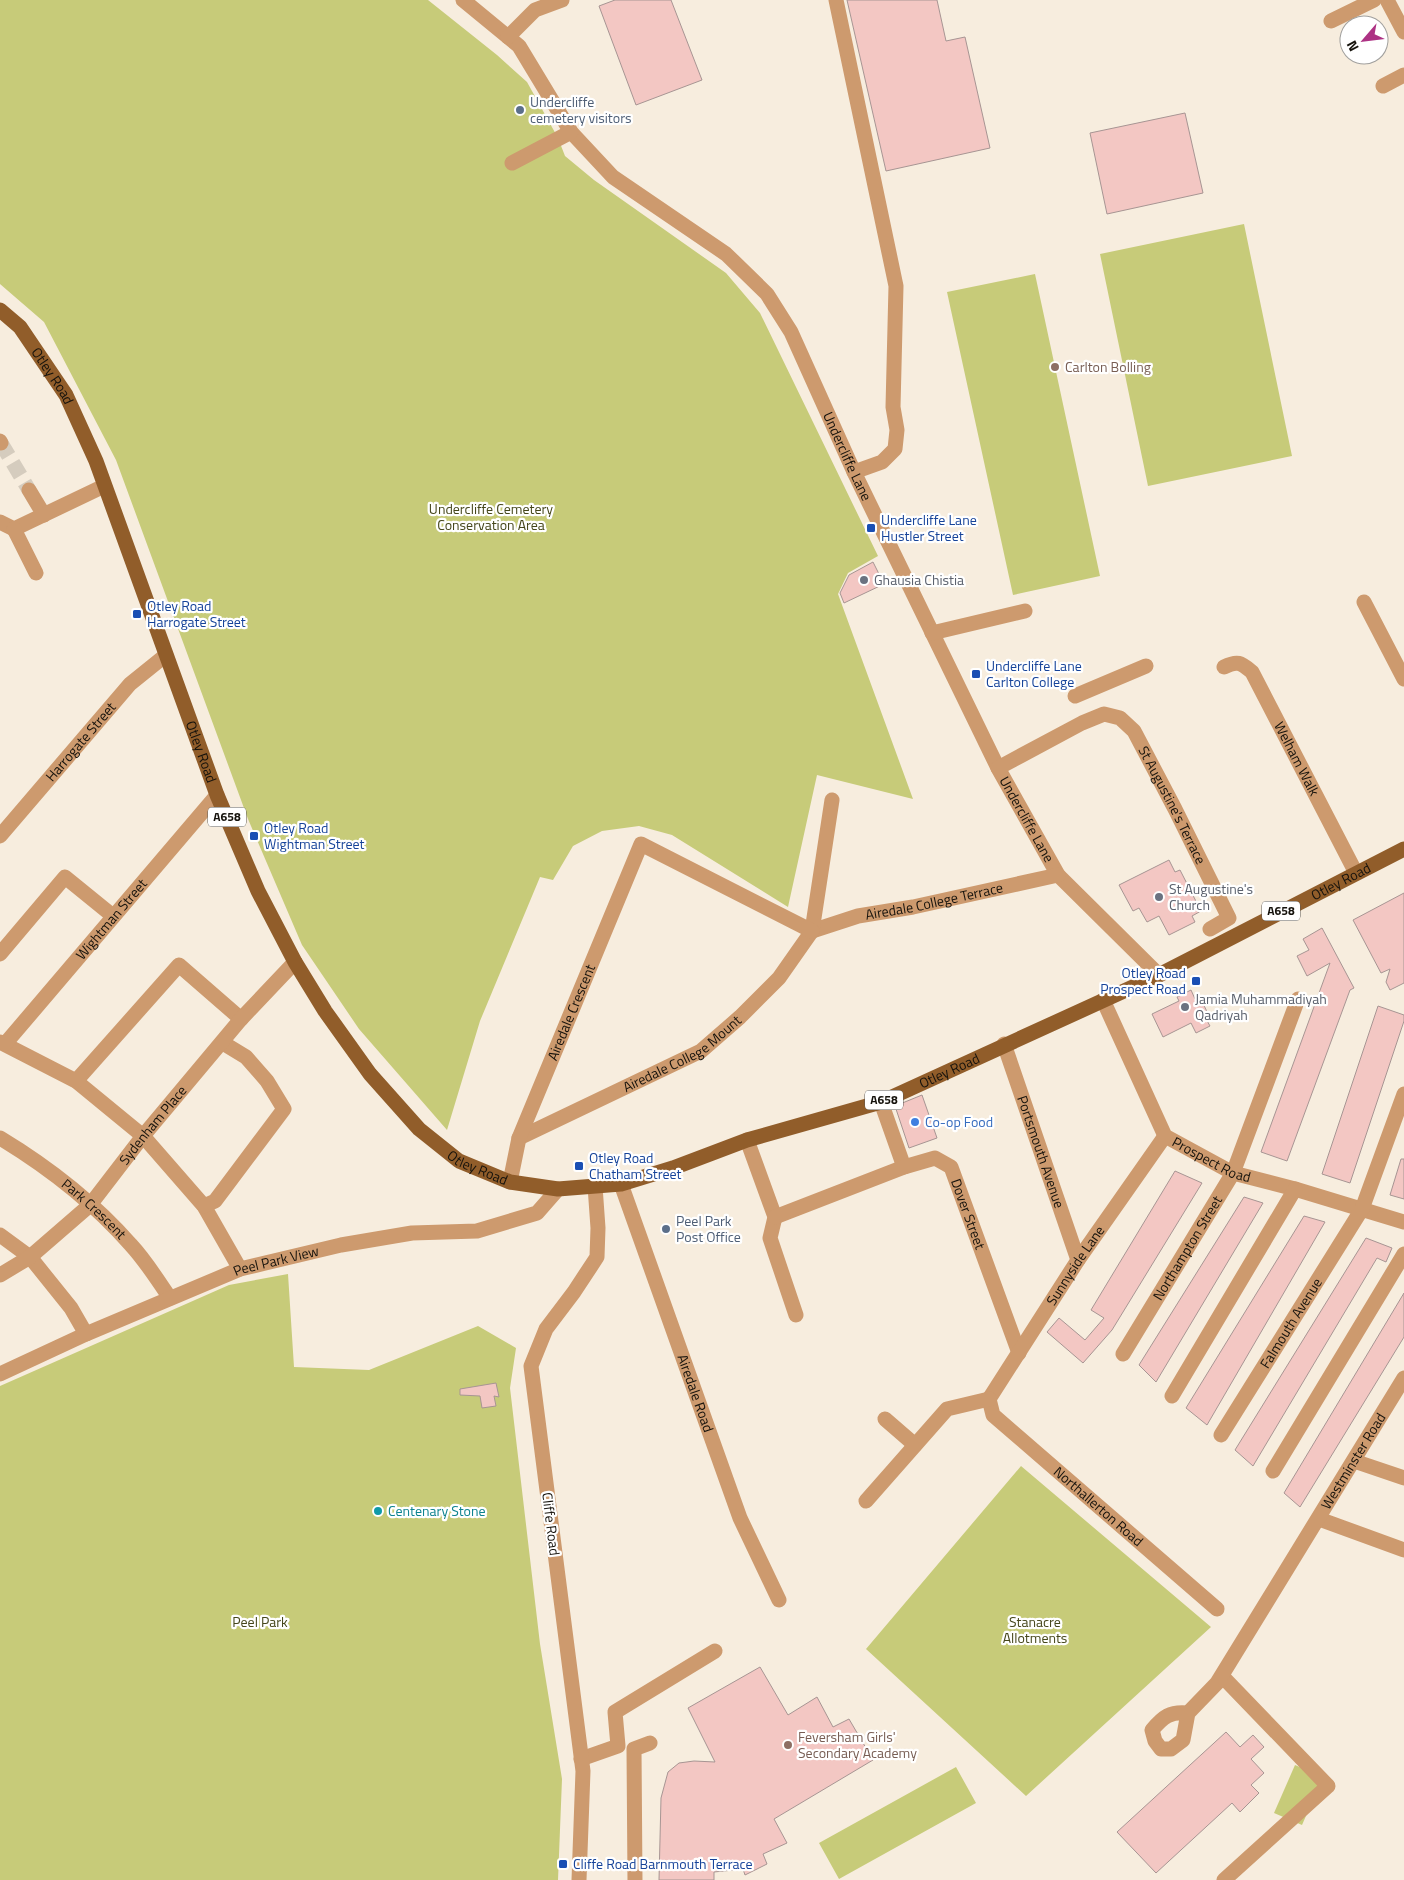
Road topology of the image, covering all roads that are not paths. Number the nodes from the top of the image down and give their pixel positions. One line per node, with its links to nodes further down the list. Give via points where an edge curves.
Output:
1 (463, 0): 8 (street, Undercliffe Lane)
2 (562, 0): 8 (street, via 535,10)
3 (836, 0): 14 (street, via 896,286 895,449 882,462)
4 (1374, 0): 6 (street)
5 (1387, 0): 7 (street)
6 (1331, 21)
7 (1404, 32)
8 (508, 37): 11 (street, Undercliffe Lane, via 519,46)
9 (1404, 75): 10 (street)
10 (1383, 86)
11 (571, 132): 12 (street); 14 (street, Undercliffe Lane, via 613,176 726,254 767,294 791,332)
12 (512, 163)
13 (0, 310): 15 (main road, Otley Road / A658, via 20,327 66,395 96,460)
14 (854, 472): 23 (street, Undercliffe Lane)
15 (104, 486): 17 (street); 24 (main road, Otley Road / A658)
16 (29, 490): 17 (street)
17 (44, 515): 19 (street)
18 (0, 522): 19 (street)
19 (14, 529): 20 (street)
20 (36, 573)
21 (1364, 602): 27 (street)
22 (1026, 611): 23 (street)
23 (932, 633): 31 (street, Undercliffe Lane)
24 (166, 654): 32 (main road, Otley Road / A658); 34 (street, Harrogate Street, via 130,684)
25 (1146, 666): 28 (street)
26 (1224, 667): 36 (street, Welham Walk, via 1232,663 1242,664 1252,672)
27 (1404, 679)
28 (1092, 689): 29 (street); 30 (street)
29 (1075, 696)
30 (1104, 714): 31 (street); 39 (street, St Augustine's Terrace, via 1120,718 1134,731 1229,918)
31 (998, 768): 37 (street, Undercliffe Lane)
32 (217, 795): 38 (street, Wightman Street); 42 (main road, Otley Road / A658, via 258,891)
33 (832, 800): 40 (street)
34 (0, 836)
35 (1404, 849): 36 (main road, Otley Road / A658)
36 (1356, 873): 43 (main road, Otley Road / A658)
37 (1058, 875): 40 (street, Airedale College Terrace, via 858,916); 43 (street, Undercliffe Lane)
38 (113, 916): 41 (street, via 65,877); 47 (street, Wightman Street)
39 (1210, 929)
40 (812, 931): 56 (street, Airedale College Mount, via 779,978 701,1051); 56 (street, Airedale Crescent, via 642,844)
41 (0, 954)
42 (295, 962): 46 (street, Sydenham Place); 60 (main road, Otley Road / A658, via 370,1074 419,1129 459,1161)
43 (1158, 975): 44 (main road, Otley Road / A658)
44 (1104, 1000): 49 (main road, Otley Road / A658); 54 (street, Prospect Road)
45 (1298, 1000): 59 (street, Northampton Street)
46 (242, 1019): 48 (street, Sydenham Place); 50 (street, via 179,966)
47 (2, 1043): 50 (street)
48 (223, 1043): 53 (street, Sydenham Place); 66 (street, via 246,1057 267,1081 284,1109 215,1201)
49 (1004, 1044): 52 (main road, Otley Road / A658); 73 (street, Portsmouth Avenue)
50 (76, 1082): 53 (street)
51 (1404, 1094): 67 (street, Falmouth Avenue)
52 (881, 1102): 57 (main road, Otley Road / A658); 58 (street)
53 (143, 1136): 65 (street, Sydenham Place); 66 (street)
54 (1165, 1136): 59 (street, Prospect Road); 73 (street, Sunnyside Lane)
55 (0, 1138): 65 (street, Park Crescent, via 35,1159)
56 (519, 1138): 60 (street, Airedale Crescent)
57 (747, 1140): 61 (main road, Otley Road / A658); 68 (street)
58 (904, 1166): 68 (street, Dover Street); 79 (street, Dover Street, via 935,1158 951,1167)
59 (1232, 1174): 64 (street, Prospect Road); 80 (street, Northampton Street)
60 (510, 1182): 63 (main road, Otley Road / A658)
61 (621, 1184): 62 (main road, Otley Road / A658); 94 (street, Airedale Road, via 740,1518)
62 (595, 1186): 63 (main road, Otley Road / A658); 100 (street, Cliffe Road, via 596,1257 546,1329 531,1366)
63 (558, 1189): 74 (street, Peel Park View, via 537,1213 477,1231 412,1233 341,1245)
64 (1295, 1189): 67 (street, Prospect Road); 83 (street)
65 (90, 1205): 72 (street, Sydenham Place); 76 (street, Park Crescent, via 132,1246)
66 (204, 1206): 74 (street)
67 (1362, 1209): 69 (street, Prospect Road); 86 (street, Falmouth Avenue)
68 (775, 1217): 77 (street, via 770,1238)
69 (1404, 1222)
70 (0, 1235): 72 (street)
71 (1404, 1254): 89 (street)
72 (30, 1256): 75 (street, Sydenham Place); 78 (street, via 71,1308)
73 (1078, 1260): 79 (street, Sunnyside Lane)
74 (240, 1269): 76 (street, Peel Park View)
75 (0, 1274)
76 (170, 1298): 78 (street, Peel Park View)
77 (796, 1315)
78 (86, 1334): 81 (street, Peel Park View)
79 (1019, 1353): 84 (street, Sunnyside Lane)
80 (1122, 1354)
81 (0, 1374)
82 (1404, 1378): 88 (street, Westminster Road)
83 (1172, 1396)
84 (990, 1399): 87 (street, via 947,1409); 95 (street, Northallerton Road, via 993,1415)
85 (885, 1419): 87 (street)
86 (1221, 1435)
87 (915, 1445): 91 (street)
88 (1354, 1461): 90 (street); 92 (street, Westminster Road)
89 (1273, 1471)
90 (1404, 1478)
91 (866, 1501)
92 (1319, 1519): 93 (street); 97 (street, Westminster Road)
93 (1404, 1550)
94 (780, 1600)
95 (1217, 1609)
96 (714, 1651): 100 (street, via 615,1712 618,1746)
97 (1222, 1676): 98 (street, Westminster Road); 103 (street, via 1328,1786)
98 (1188, 1713)
99 (650, 1743): 102 (street, via 634,1749)
100 (581, 1759): 101 (street, Cliffe Road)
101 (579, 1880)
102 (635, 1880)
103 (1224, 1880)

